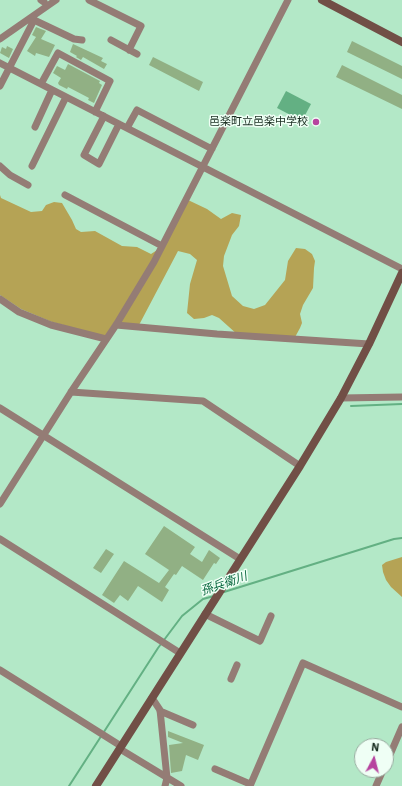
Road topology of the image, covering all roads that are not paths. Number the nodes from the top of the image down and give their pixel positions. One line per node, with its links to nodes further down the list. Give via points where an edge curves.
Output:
1 (56, 0): 5 (street)
2 (89, 0): 11 (street, via 141,26)
3 (288, 0): 24 (street)
4 (322, 0): 10 (street)
5 (44, 2): 6 (street)
6 (33, 19): 7 (street); 8 (street, via 74,39); 14 (street)
7 (0, 39)
8 (82, 40)
9 (111, 40): 11 (street)
10 (401, 40)
11 (129, 50): 12 (street)
12 (137, 54)
13 (0, 63): 14 (street)
14 (9, 68): 15 (street); 16 (street)
15 (41, 84): 17 (street); 19 (street, via 58,52 110,81)
16 (0, 86)
17 (52, 90): 18 (street); 22 (street)
18 (66, 97): 19 (street); 26 (street)
19 (95, 112): 20 (street)
20 (104, 116): 21 (street); 21 (street, via 84,155 99,164)
21 (119, 124): 23 (street)
22 (35, 126)
23 (127, 128): 24 (street, via 137,110); 27 (street)
24 (212, 149): 27 (street)
25 (0, 166): 28 (street)
26 (32, 166)
27 (203, 166): 30 (street); 31 (street)
28 (28, 185)
29 (65, 195): 30 (street)
30 (162, 246): 34 (street)
31 (402, 269)
32 (402, 273): 36 (street)
33 (0, 299): 35 (street, via 19,312 51,325)
34 (116, 325): 35 (street); 36 (street)
35 (106, 339): 37 (street)
36 (369, 344): 39 (street)
37 (72, 392): 41 (street); 42 (street, via 203,400)
38 (402, 396): 39 (street)
39 (341, 398): 42 (street)
40 (0, 408): 41 (street)
41 (43, 435): 43 (street); 45 (street)
42 (300, 466): 45 (street)
43 (0, 504)
44 (0, 539): 48 (street)
45 (240, 559): 46 (street)
46 (205, 614): 47 (street, via 260,641); 48 (street)
47 (271, 616)
48 (180, 653): 52 (street)
49 (237, 665): 51 (street)
50 (0, 670): 58 (street)
51 (231, 679)
52 (152, 698): 54 (street); 58 (street)
53 (402, 707): 61 (street, via 303,663)
54 (160, 711): 55 (street); 60 (street)
55 (193, 725)
56 (402, 727): 57 (street)
57 (394, 746)
58 (120, 747): 60 (street); 62 (street)
59 (215, 769): 61 (street)
60 (167, 778): 63 (street); 64 (street)
61 (250, 785)
62 (96, 786)
63 (165, 786)
64 (181, 786)

